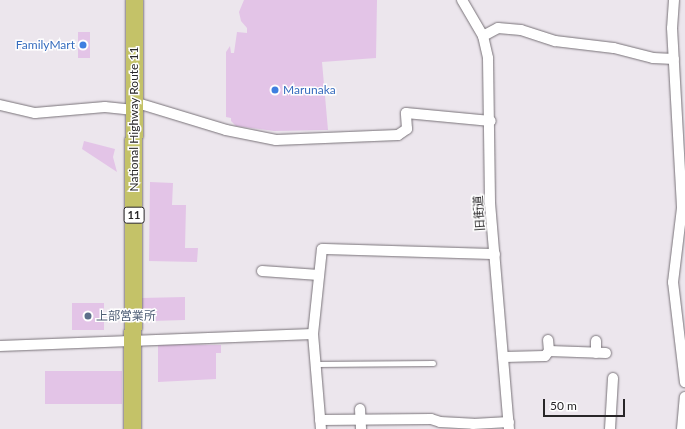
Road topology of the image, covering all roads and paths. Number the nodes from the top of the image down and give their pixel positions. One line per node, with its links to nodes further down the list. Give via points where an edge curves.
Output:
1 (134, 0): 7 (highway, National Highway Route 11 / 11)
2 (462, 0): 4 (street, 旧街道)
3 (674, 0): 5 (street)
4 (483, 36): 5 (street, via 498,28 520,30 555,41 614,48 653,58); 8 (street, 旧街道, via 488,58)
5 (674, 59): 9 (street)
6 (0, 105): 7 (street, via 35,113)
7 (134, 106): 8 (street, via 276,140 398,135 407,129 406,113); 15 (highway, National Highway Route 11 / 11)
8 (491, 121): 10 (street, 旧街道, via 490,203)
9 (683, 161): 25 (street, via 682,208 673,282)
10 (495, 254): 12 (street, via 322,249); 21 (street, 旧街道)
11 (262, 271): 12 (street)
12 (319, 275): 13 (street)
13 (314, 334): 15 (street); 23 (street)
14 (548, 340): 18 (street)
15 (131, 341): 17 (street); 34 (highway, National Highway Route 11 / 11)
16 (596, 341): 19 (street)
17 (0, 346)
18 (549, 351): 19 (street); 21 (street, via 545,356)
19 (596, 353): 20 (street)
20 (606, 353)
21 (504, 357): 33 (street, 旧街道)
22 (433, 363): 23 (lane)
23 (316, 364): 31 (street)
24 (613, 378): 35 (street)
25 (685, 382)
26 (685, 397): 27 (street)
27 (684, 411): 36 (street)
28 (446, 412): 30 (street)
29 (360, 419): 31 (street); 32 (street)
30 (446, 422): 32 (street, via 431,419); 33 (street)
31 (320, 424)
32 (395, 424)
33 (509, 425)
34 (132, 429)
35 (610, 429)
36 (682, 429)

